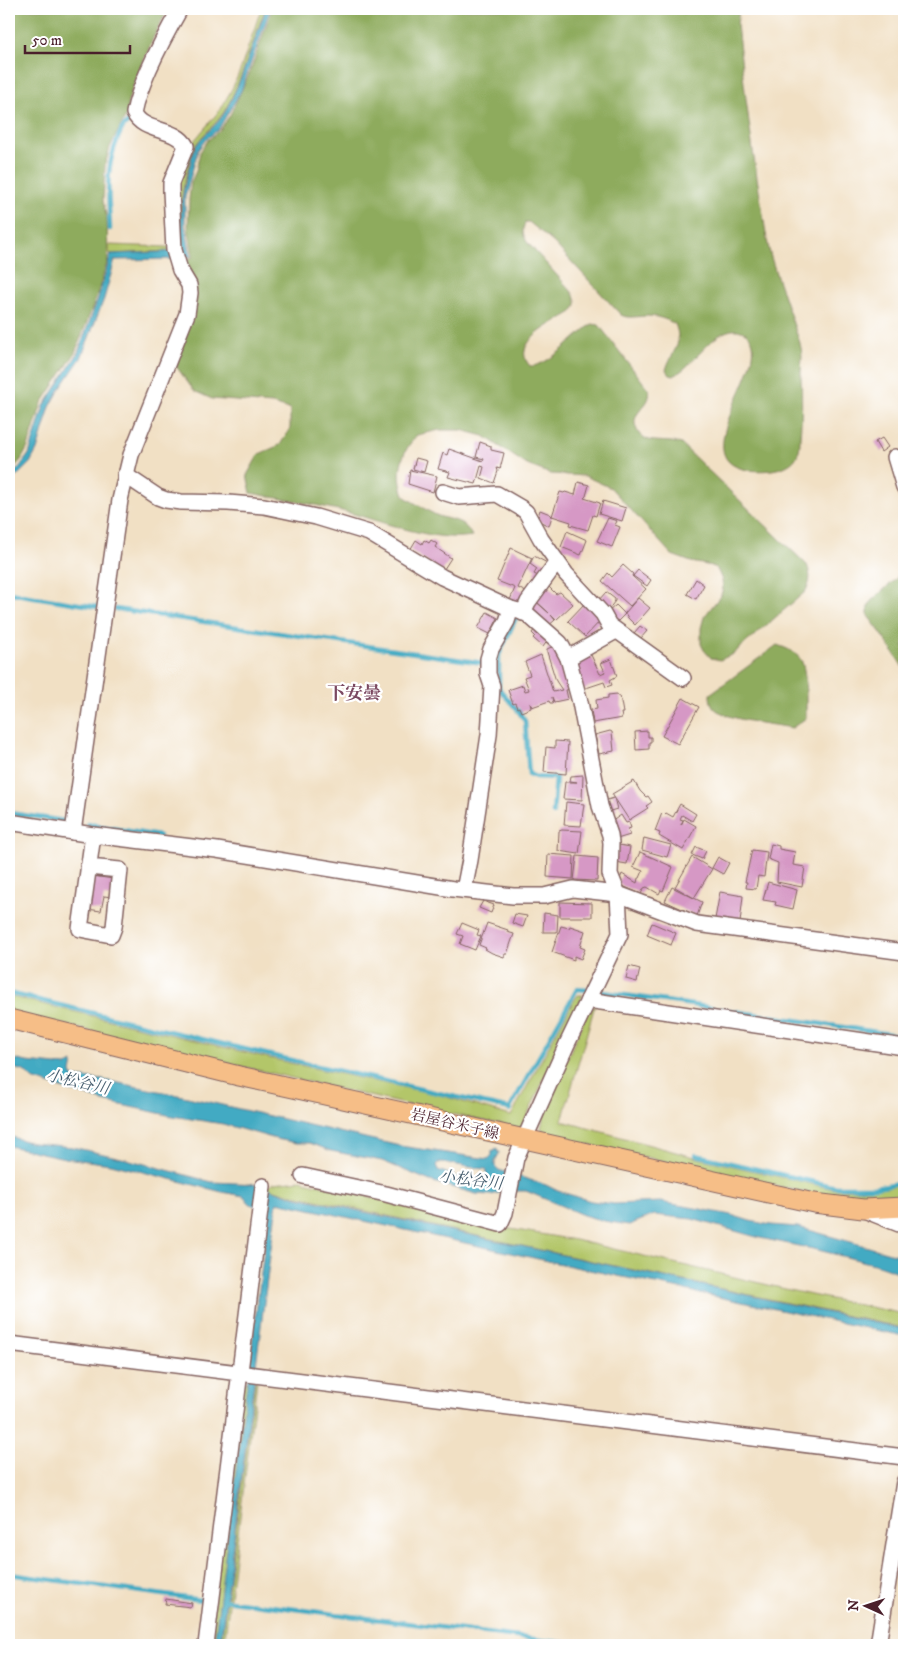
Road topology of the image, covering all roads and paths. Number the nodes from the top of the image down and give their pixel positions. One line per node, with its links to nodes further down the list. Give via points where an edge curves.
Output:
1 (180, 9): 3 (street, via 143,84 134,113 141,122 177,137 186,146 171,187 175,256 189,285 188,314)
2 (895, 456): 4 (street)
3 (125, 475): 9 (street, via 166,500 264,506 369,533 442,577); 14 (street)
4 (904, 486)
5 (500, 489): 7 (street, via 521,502)
6 (444, 492): 7 (street, via 459,496 497,494)
7 (521, 508): 8 (street)
8 (557, 562): 9 (street, via 528,602); 10 (street)
9 (517, 611): 11 (street, via 560,643); 17 (street, via 507,622 488,659 492,686 490,727)
10 (616, 631): 11 (street); 12 (street)
11 (568, 658): 18 (street, via 600,806 612,843 610,874)
12 (683, 678)
13 (9, 822): 14 (street)
14 (73, 832): 15 (street)
15 (93, 835): 16 (street); 17 (street, via 217,850)
16 (88, 867): 16 (street, via 80,929 110,934 114,927 120,870)
17 (464, 890): 18 (street, via 513,896 544,896 573,889)
18 (618, 894): 19 (street, via 697,924); 20 (street, via 620,934)
19 (904, 952)
20 (589, 998): 22 (street); 23 (street)
21 (9, 1019): 23 (main road, 岩屋谷米子線, via 239,1076)
22 (904, 1046)
23 (525, 1140): 24 (street, via 516,1158 500,1224); 27 (main road, 岩屋谷米子線, via 814,1203)
24 (303, 1176)
25 (263, 1186): 30 (street)
26 (904, 1207): 27 (main road, 岩屋谷米子線)
27 (863, 1209): 28 (street)
28 (904, 1226)
29 (9, 1344): 30 (street)
30 (241, 1373): 31 (street); 33 (street)
31 (904, 1457)
32 (904, 1482): 34 (street)
33 (206, 1645)
34 (878, 1645)

